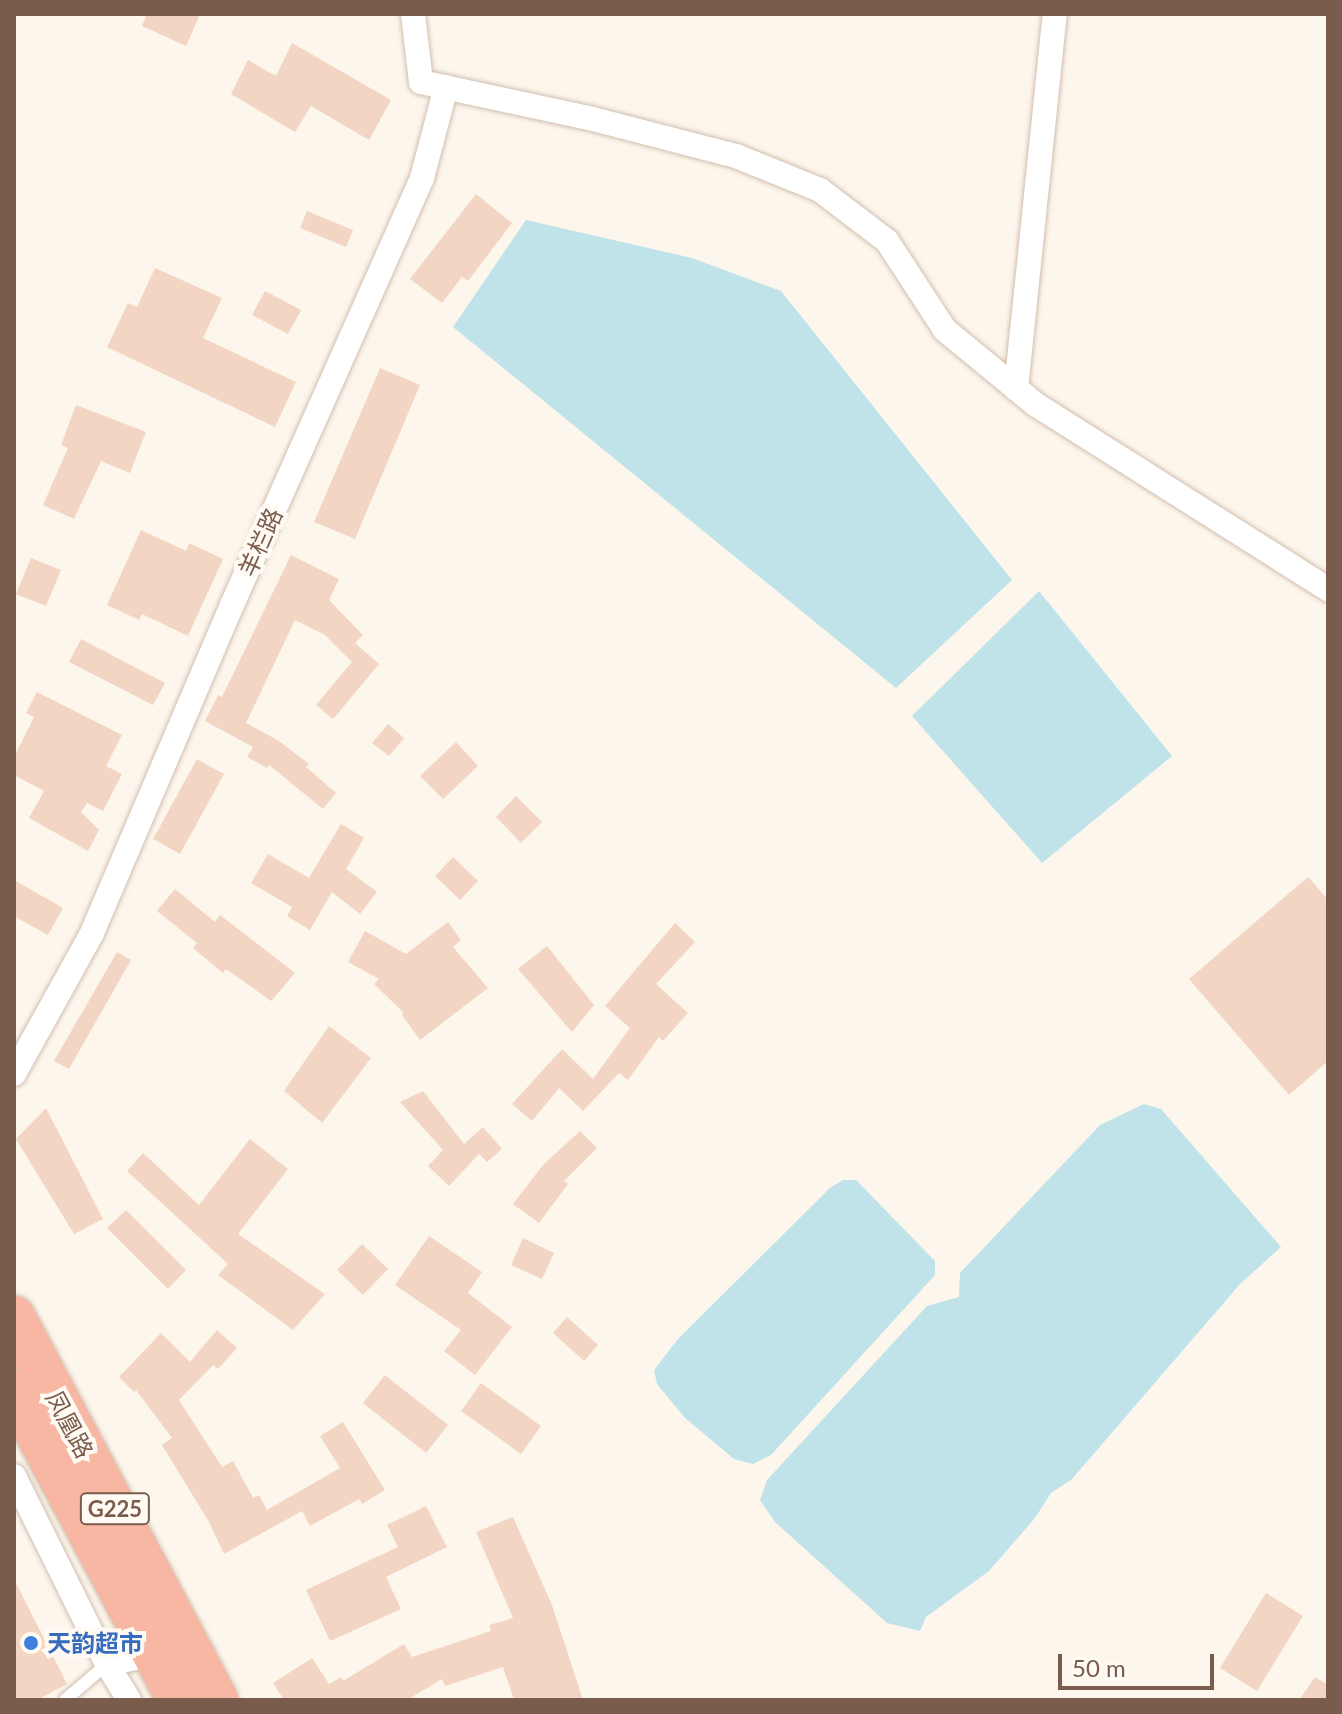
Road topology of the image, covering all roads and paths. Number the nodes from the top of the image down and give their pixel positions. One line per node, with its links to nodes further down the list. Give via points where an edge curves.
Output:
1 (413, 14): 3 (street, via 421,82)
2 (1055, 14): 4 (street)
3 (446, 87): 4 (street, via 736,156 820,190 887,241 945,330); 6 (street, 羊栏路, via 422,178 92,933)
4 (1016, 389): 5 (street)
5 (1328, 589)
6 (14, 1074)
7 (14, 1317): 15 (highway, 凤凰路 / G225)
8 (14, 1391): 10 (highway, 凤凰路 / G225)
9 (14, 1476): 11 (street)
10 (154, 1654): 11 (street); 14 (highway, 凤凰路 / G225)
11 (107, 1664): 12 (lane); 13 (street)
12 (65, 1700)
13 (129, 1700)
14 (178, 1700)
15 (217, 1700)

